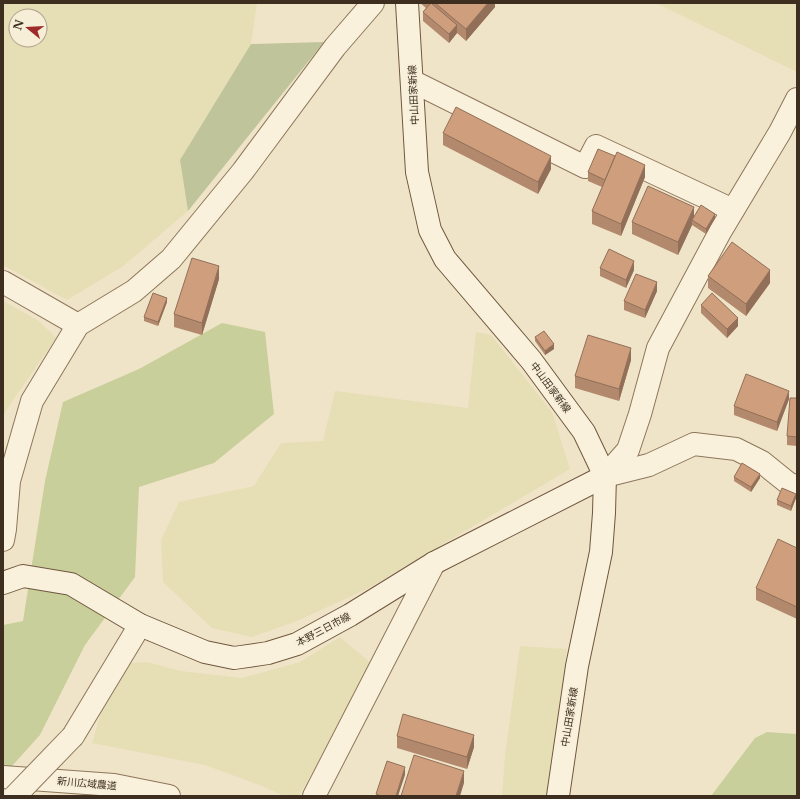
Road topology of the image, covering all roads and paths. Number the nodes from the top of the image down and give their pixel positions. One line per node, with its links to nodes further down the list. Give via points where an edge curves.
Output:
1 (373, 3): 7 (street, via 335,47 243,171 171,260 134,291)
2 (407, 3): 3 (street, 中山田家新線)
3 (412, 81): 5 (street, via 585,167 596,146); 8 (street, 中山田家新線, via 417,172 430,230 445,260 531,360 584,432)
4 (797, 98): 5 (street, via 780,132)
5 (733, 210): 8 (street, via 658,348 628,450)
6 (3, 282): 7 (street)
7 (78, 325): 10 (street, via 32,401 9,481)
8 (605, 476): 9 (street, via 649,465 694,444 736,449 762,462); 11 (street, 本野三日市線); 18 (street, 中山田家新線, via 601,552 577,666)
9 (797, 487)
10 (3, 540)
11 (434, 563): 13 (street, 本野三日市線, via 310,637 268,654 234,658 205,652); 17 (street)
12 (3, 583): 13 (street, 本野三日市線, via 23,576 71,584)
13 (140, 625): 15 (street, bridge, via 73,736)
14 (3, 777): 16 (street, 新川広域農道, via 114,785)
15 (15, 796)
16 (169, 796)
17 (314, 796)
18 (558, 796)

